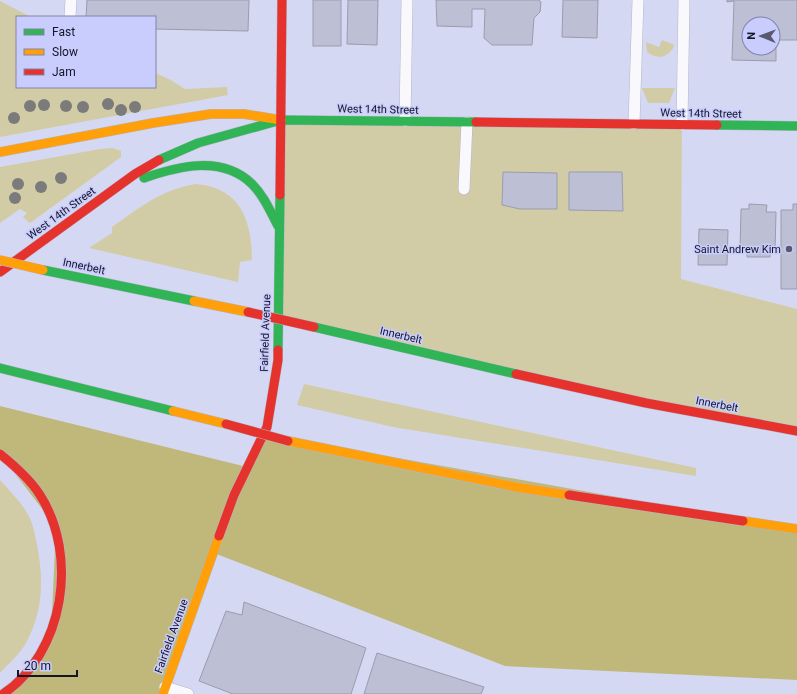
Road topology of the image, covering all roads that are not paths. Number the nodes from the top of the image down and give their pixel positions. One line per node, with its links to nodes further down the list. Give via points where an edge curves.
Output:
1 (71, 0): 6 (lane)
2 (282, 0): 7 (main road, Fairfield Avenue)
3 (407, 0): 8 (lane)
4 (638, 0): 10 (lane)
5 (684, 0): 11 (lane)
6 (70, 16)
7 (281, 120): 8 (main road, West 14th Street); 13 (main road, via 244,114 211,114); 15 (main road, West 14th Street, via 198,143 165,156 135,174); 16 (main road, Fairfield Avenue)
8 (405, 121): 9 (main road, West 14th Street)
9 (467, 122): 10 (main road, West 14th Street); 14 (lane)
10 (634, 124): 11 (main road, West 14th Street)
11 (682, 124): 12 (main road, West 14th Street)
12 (797, 126)
13 (0, 152)
14 (464, 189)
15 (80, 214): 16 (main road, via 111,199 142,179 158,173 196,164 214,165 239,173 256,189 264,198); 18 (main road, West 14th Street)
16 (280, 231): 23 (main road, Fairfield Avenue, via 278,360 267,427 234,494)
17 (0, 260): 20 (main road, Innerbelt, bridge, via 248,312 646,403)
18 (0, 272)
19 (0, 368): 22 (main road, bridge, via 288,441 521,488)
20 (797, 431)
21 (0, 454): 24 (main road, via 31,482 45,502 56,527 62,577 60,604 51,635 37,661 20,681)
22 (797, 529)
23 (164, 691): 25 (lane)
24 (3, 694)
25 (188, 694)

